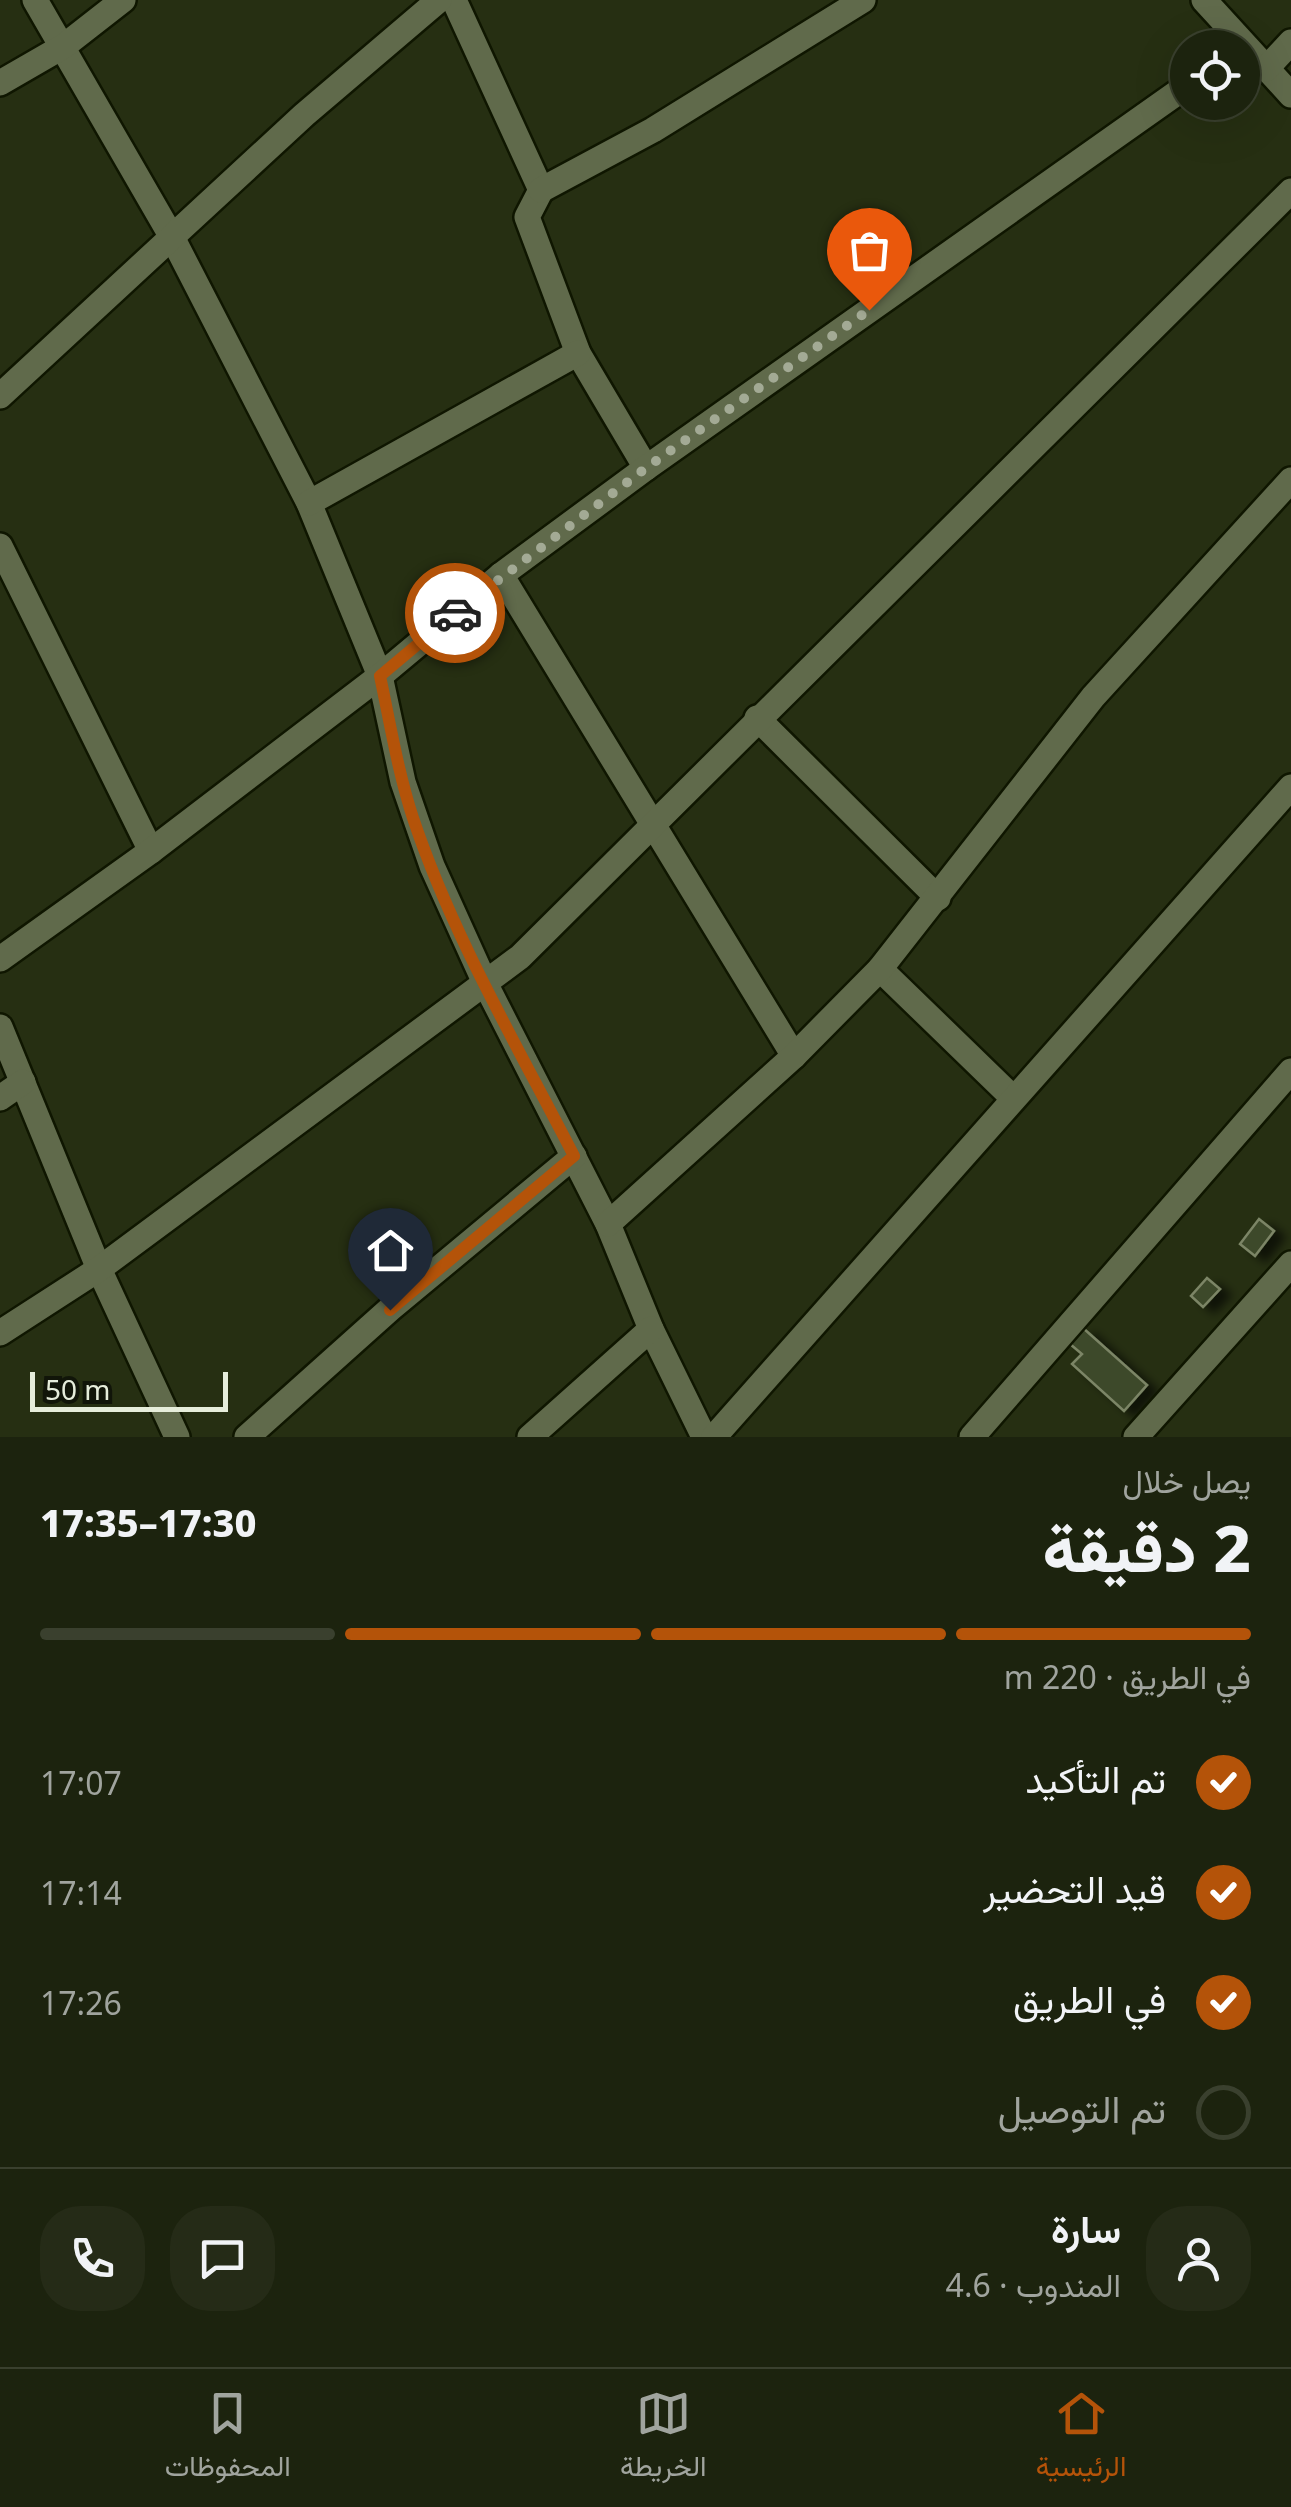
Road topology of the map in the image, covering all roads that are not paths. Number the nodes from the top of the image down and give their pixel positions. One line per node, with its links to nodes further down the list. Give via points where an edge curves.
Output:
1 (35, 0): 9 (street)
2 (123, 0): 9 (street)
3 (439, 0): 17 (street)
4 (454, 0): 15 (street)
5 (862, 0): 15 (street, via 653,130)
6 (1204, 0): 7 (street)
7 (1229, 30)
8 (1291, 42): 11 (street)
9 (64, 46): 12 (street); 17 (street)
10 (1260, 62): 11 (street)
11 (1266, 68): 13 (street)
12 (0, 82)
13 (1291, 95)
14 (1170, 98): 20 (street)
15 (541, 190): 18 (street, via 527,217)
16 (1291, 190): 26 (street)
17 (172, 239): 19 (street); 22 (street)
18 (578, 353): 20 (street); 22 (street)
19 (0, 396)
20 (646, 468): 24 (street)
21 (1291, 480): 30 (street, via 1093,698)
22 (309, 503): 25 (street)
23 (0, 546): 29 (street)
24 (501, 575): 25 (street); 28 (street)
25 (380, 676): 29 (street); 33 (street, via 414,820)
26 (757, 718): 28 (street); 30 (street)
27 (1291, 788): 38 (street)
28 (652, 826): 33 (street, via 560,920); 35 (street)
29 (150, 851): 31 (street)
30 (938, 898): 32 (street)
31 (0, 959)
32 (880, 969): 35 (street); 38 (street)
33 (485, 982): 40 (street); 43 (street)
34 (0, 1027): 37 (street)
35 (794, 1056): 41 (street)
36 (1291, 1071): 51 (street)
37 (22, 1082): 39 (street); 43 (street)
38 (1012, 1097): 50 (street)
39 (0, 1098)
40 (574, 1156): 41 (street); 47 (street)
41 (608, 1224): 44 (street)
42 (1291, 1264): 52 (street)
43 (98, 1269): 45 (street); 46 (street)
44 (651, 1329): 48 (street); 49 (street)
45 (0, 1333)
46 (168, 1433)
47 (247, 1437)
48 (530, 1437)
49 (704, 1437)
50 (714, 1437)
51 (972, 1437)
52 (1136, 1437)

